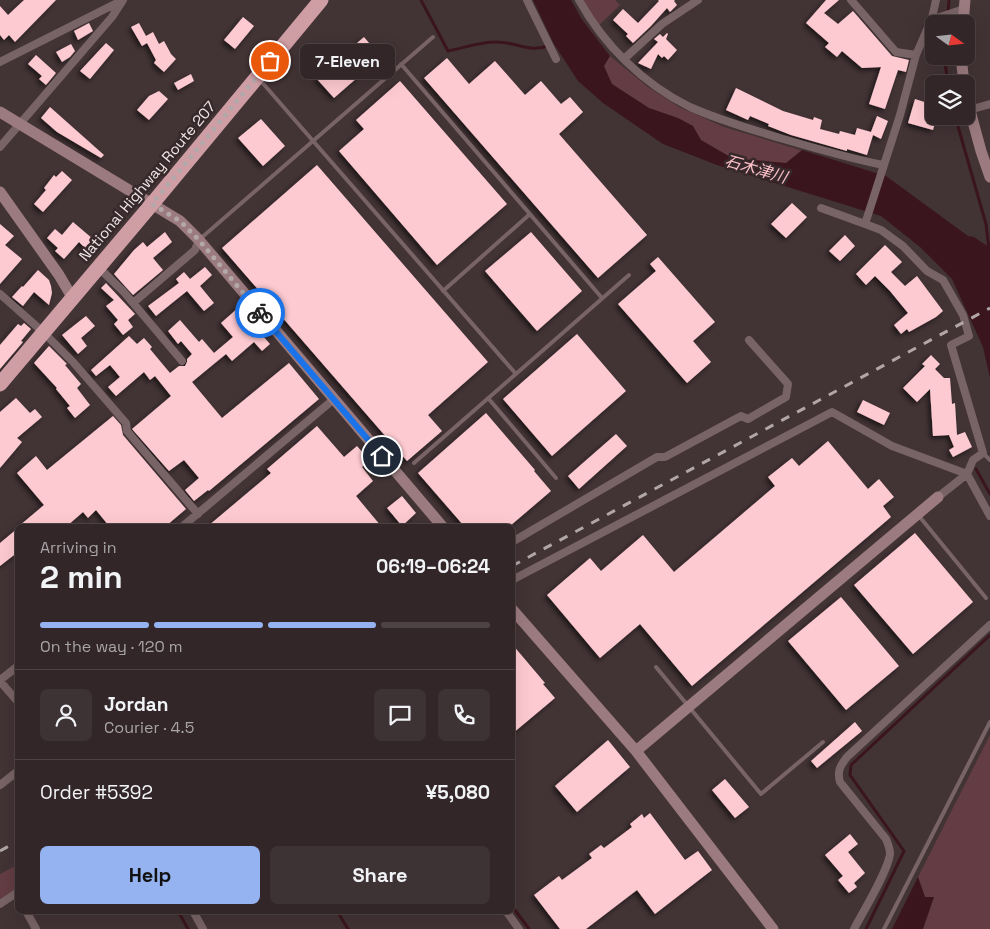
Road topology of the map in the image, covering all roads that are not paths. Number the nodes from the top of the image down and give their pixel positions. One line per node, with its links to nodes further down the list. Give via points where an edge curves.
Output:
1 (123, 0): 16 (street); 23 (street)
2 (321, 0): 18 (highway, National Highway Route 207)
3 (527, 0): 14 (street)
4 (579, 0): 15 (street, via 606,41)
5 (698, 0): 15 (street, via 662,24)
6 (851, 0): 13 (street, via 896,52)
7 (936, 0): 9 (street)
8 (962, 6): 10 (street)
9 (935, 15)
10 (942, 15)
11 (432, 37): 17 (lane)
12 (925, 37): 13 (street)
13 (916, 55): 27 (street)
14 (556, 59)
15 (624, 59): 27 (street, via 652,84 690,106 734,124)
16 (0, 62)
17 (401, 64): 24 (lane); 32 (lane)
18 (257, 77): 24 (lane); 30 (highway, National Highway Route 207)
19 (990, 104): 20 (street)
20 (975, 108)
21 (0, 112): 23 (street)
22 (975, 123): 26 (street)
23 (20, 124): 25 (street); 30 (street)
24 (313, 141): 34 (lane); 37 (lane)
25 (0, 147)
26 (985, 150): 28 (street)
27 (882, 167): 33 (street)
28 (990, 177)
29 (0, 192): 39 (street)
30 (152, 204): 34 (street, via 180,221); 35 (highway, National Highway Route 207)
31 (821, 208): 33 (street)
32 (530, 214): 37 (lane); 40 (lane)
33 (865, 224): 49 (street, via 881,230 904,246 927,271 942,280 963,315 969,336 951,345)
34 (199, 240): 41 (street, via 195,250); 48 (street)
35 (98, 267): 39 (highway, National Highway Route 207); 41 (street)
36 (629, 275): 40 (lane)
37 (444, 291): 45 (lane)
38 (0, 294): 42 (street)
39 (72, 297): 42 (highway, National Highway Route 207)
40 (602, 298): 45 (lane)
41 (133, 303): 44 (street)
42 (43, 332): 46 (highway, National Highway Route 207); 55 (street, via 126,423 127,431)
43 (749, 340): 60 (street, via 788,384 786,397 748,419 741,416 665,457 657,457)
44 (182, 361)
45 (516, 374): 47 (lane)
46 (0, 384)
47 (488, 398): 51 (lane); 53 (lane)
48 (334, 399): 55 (street); 59 (street)
49 (983, 453): 50 (lane); 52 (street, via 973,460)
50 (990, 460)
51 (414, 463)
52 (967, 474): 54 (street); 57 (street); 61 (street, via 892,446 832,412)
53 (556, 478)
54 (938, 497): 56 (street)
55 (198, 514): 58 (street)
56 (918, 515): 62 (lane); 69 (street)
57 (990, 516)
58 (186, 524)
59 (440, 524)
60 (515, 540)
61 (515, 578)
62 (986, 598)
63 (515, 612): 72 (street)
64 (990, 625): 84 (street, via 840,767 840,782 886,839 890,849 890,857)
65 (656, 667): 69 (lane)
66 (15, 668): 67 (street)
67 (0, 681): 68 (street)
68 (15, 698)
69 (688, 706): 71 (lane, via 761,794); 72 (street)
70 (990, 722): 85 (lane)
71 (822, 742)
72 (636, 751): 83 (street)
73 (15, 773): 74 (street)
74 (0, 785)
75 (15, 895): 76 (street)
76 (0, 904)
77 (28, 914): 80 (street)
78 (195, 914): 81 (street)
79 (508, 914): 82 (street)
80 (36, 929)
81 (203, 929)
82 (519, 929)
83 (773, 929)
84 (854, 929)
85 (884, 929)

